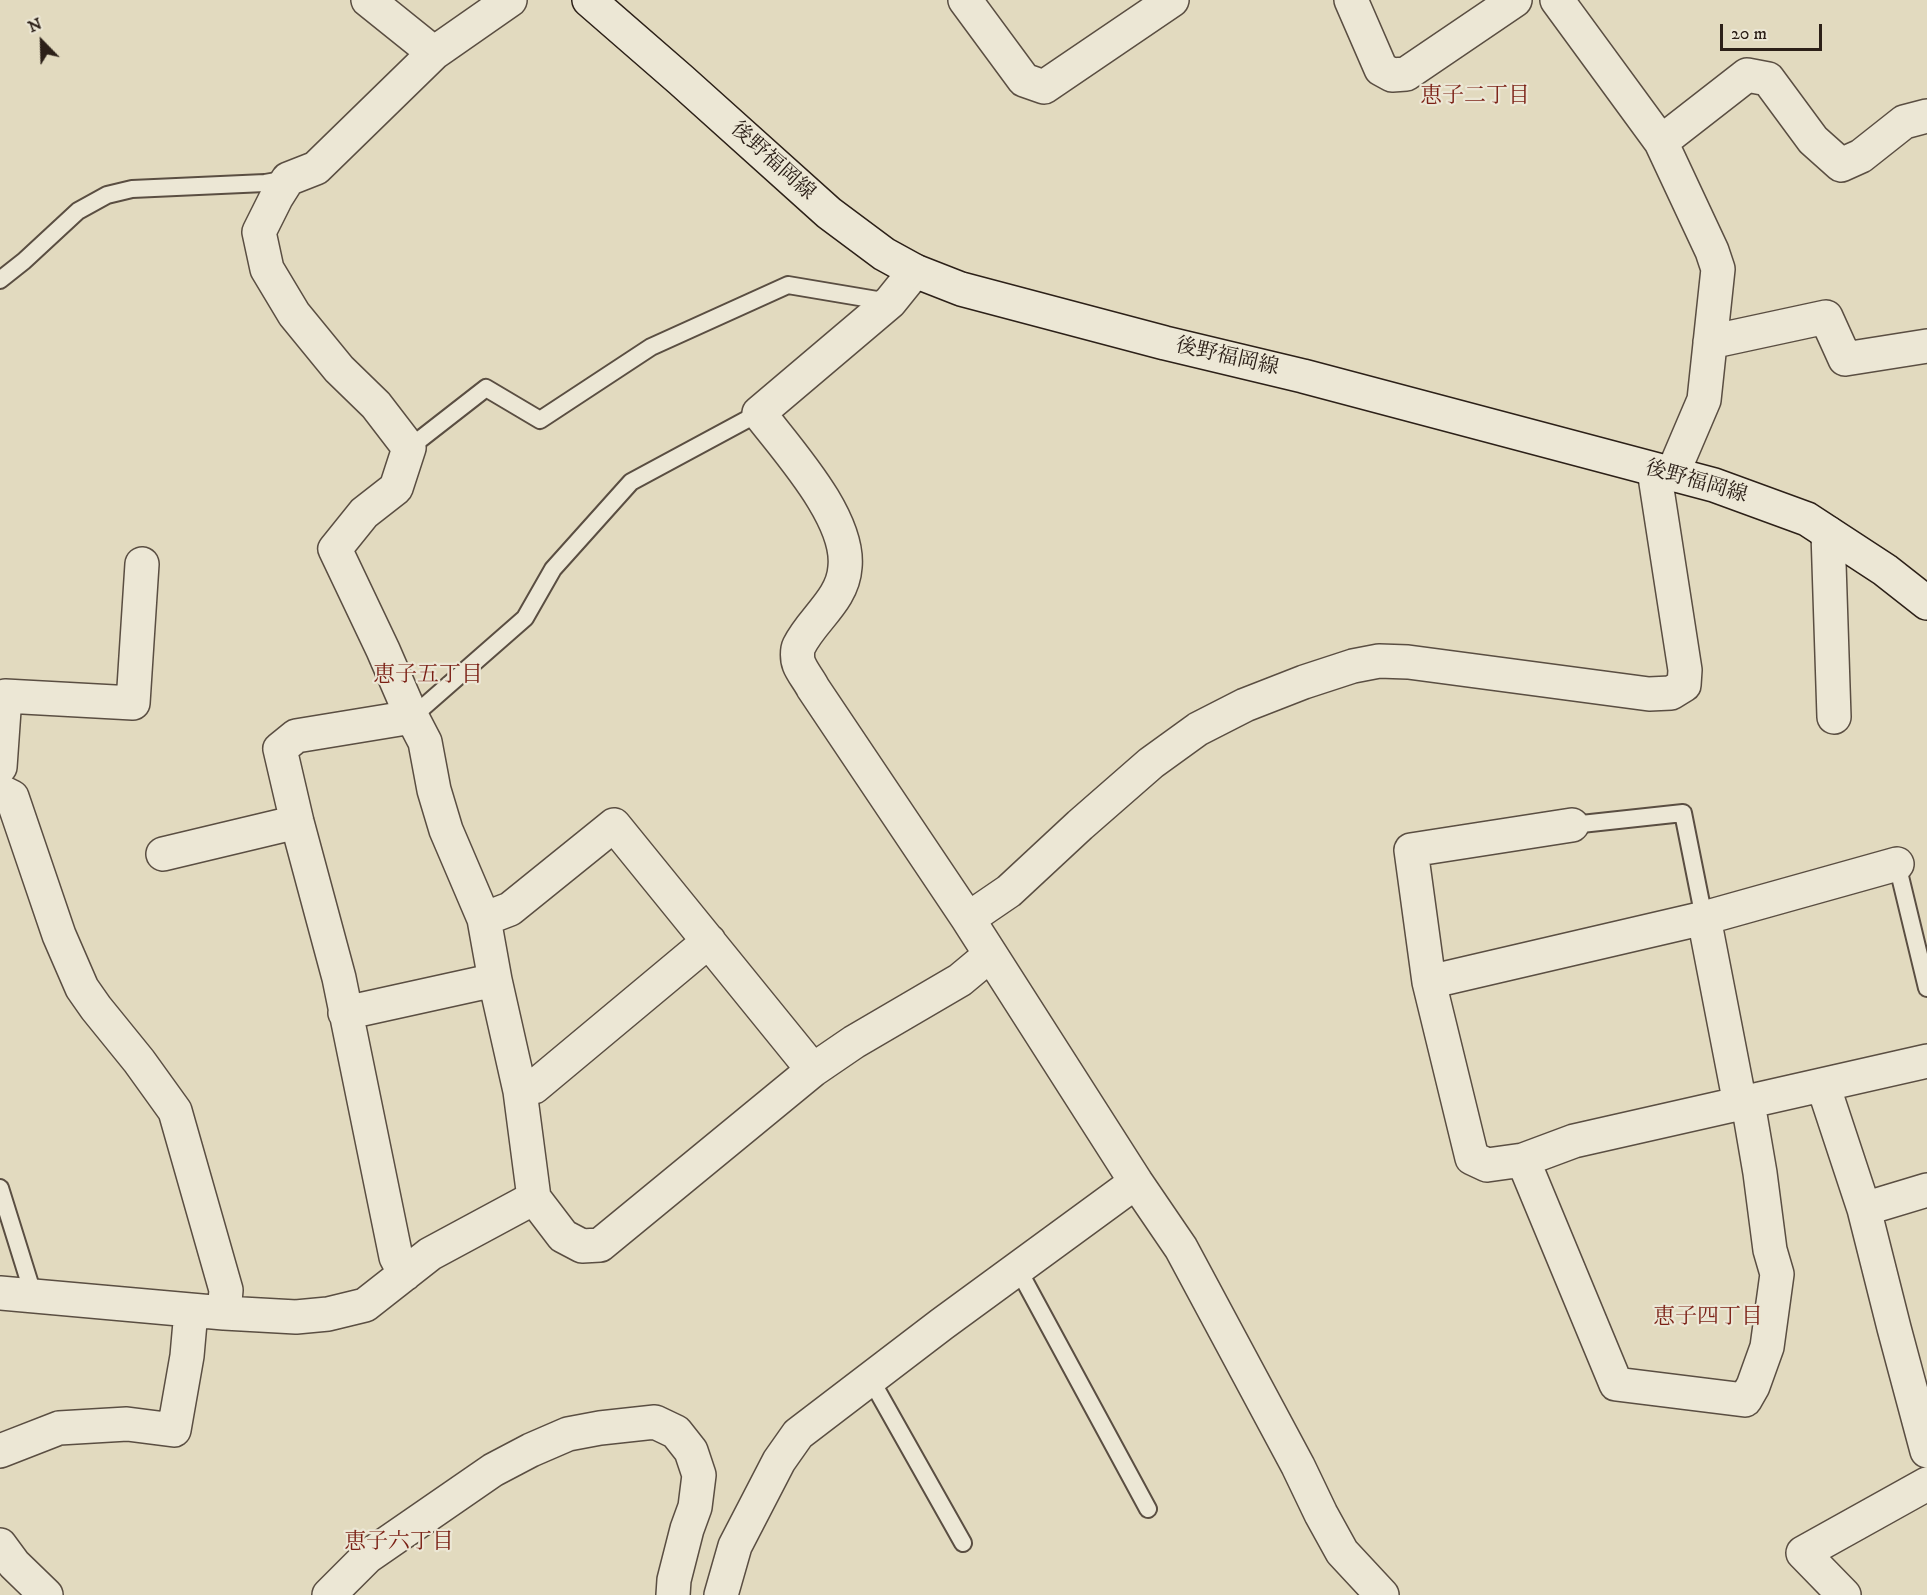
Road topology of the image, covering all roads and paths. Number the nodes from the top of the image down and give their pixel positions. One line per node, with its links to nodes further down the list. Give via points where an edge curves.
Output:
1 (368, 0): 9 (street)
2 (510, 0): 9 (street)
3 (588, 0): 13 (street, 後野福岡線, via 829,213 884,254)
4 (965, 0): 5 (street, via 1023,80 1044,87)
5 (1172, 0)
6 (1351, 0): 7 (street, via 1381,69 1392,75 1406,74)
7 (1515, 0)
8 (1557, 0): 11 (street)
9 (434, 53): 12 (street, via 316,168)
10 (1927, 116): 11 (street, via 1904,122 1861,156 1841,165 1813,140 1768,79 1747,75)
11 (1661, 142): 16 (street, via 1718,269)
12 (288, 179): 14 (lane, via 132,189 107,195 78,211); 19 (street, via 259,232 267,269 294,314)
13 (915, 271): 15 (street); 20 (street, 後野福岡線, via 962,289 1165,344 1303,376)
14 (0, 280)
15 (890, 302): 18 (street); 19 (lane, via 788,285 651,347 540,420 486,388)
16 (1710, 342): 17 (street, via 1826,317 1845,359); 20 (street, via 1704,400)
17 (1927, 346)
18 (759, 413): 24 (lane, via 631,482 553,569 525,618); 34 (street, via 821,495 843,546 846,568 839,590 797,648 799,663)
19 (409, 448): 24 (street, via 396,488 364,513 335,549)
20 (1663, 473): 21 (street, 後野福岡線, via 1714,485 1807,519); 34 (street, via 1684,685 1671,693 1649,694 1408,662 1353,666 1245,705 1198,729 1151,763 1009,891)
21 (1828, 532): 23 (street, 後野福岡線); 25 (street)
22 (142, 564): 26 (street, via 134,703 5,696)
23 (1927, 603)
24 (412, 717): 28 (street, via 296,735 280,749); 33 (street, via 425,742 446,830)
25 (1834, 717)
26 (0, 767)
27 (0, 791): 57 (street, via 12,797 58,935 82,988 175,1111 226,1290)
28 (297, 822): 30 (street); 40 (street)
29 (1572, 825): 32 (lane, via 1683,813); 38 (street, via 1411,850)
30 (163, 854)
31 (1897, 864): 32 (street); 39 (lane)
32 (1704, 918): 38 (street); 45 (street)
33 (484, 919): 35 (street, via 510,909 614,825); 37 (street)
34 (968, 919): 36 (street)
35 (709, 941): 42 (street); 44 (street, via 534,1087)
36 (990, 955): 42 (street, via 960,980); 47 (street)
37 (495, 980): 40 (street); 44 (street)
38 (1429, 982): 46 (street, via 1472,1158 1487,1165)
39 (1927, 988)
40 (345, 1013): 53 (street, via 396,1257)
41 (1927, 1061): 43 (street)
42 (813, 1070): 50 (street, via 600,1245 582,1246 563,1236)
43 (1823, 1085): 45 (street); 51 (street)
44 (520, 1091): 50 (street)
45 (1744, 1103): 46 (street, via 1574,1141); 46 (street, via 1777,1274 1767,1347 1745,1400 1616,1384)
46 (1523, 1160)
47 (1136, 1182): 52 (street); 69 (street, via 1196,1274 1342,1552)
48 (0, 1188): 55 (lane)
49 (1927, 1190): 51 (street)
50 (534, 1198): 53 (street, via 430,1254)
51 (1864, 1209): 60 (street)
52 (1018, 1269): 58 (street); 62 (lane)
53 (405, 1274): 57 (street, via 365,1305 328,1314 296,1317)
54 (0, 1293): 55 (street)
55 (34, 1297): 56 (street)
56 (191, 1311): 57 (street); 59 (street, via 174,1430 127,1424 59,1428)
57 (224, 1313)
58 (870, 1378): 63 (lane); 68 (street, via 798,1434 779,1461 735,1546)
59 (0, 1451)
60 (1927, 1451)
61 (1927, 1484): 70 (street, via 1803,1553)
62 (1148, 1509)
63 (963, 1544)
64 (0, 1545): 65 (street)
65 (46, 1595)
66 (329, 1595): 67 (street, via 367,1557 493,1470 568,1434 655,1422 676,1432 691,1451 699,1475)
67 (673, 1595)
68 (722, 1595)
69 (1382, 1595)
70 (1844, 1595)

